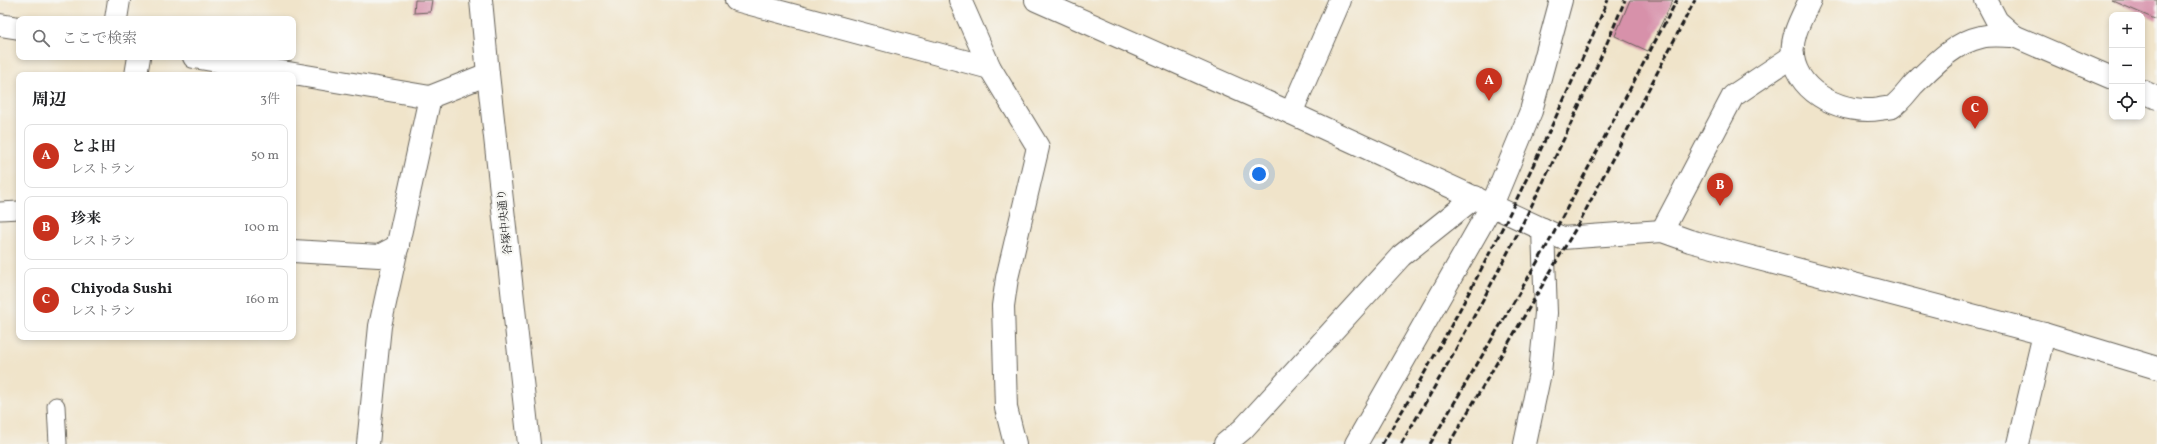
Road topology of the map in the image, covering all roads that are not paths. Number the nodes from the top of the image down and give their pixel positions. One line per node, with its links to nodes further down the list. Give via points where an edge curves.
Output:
1 (119, 0): 10 (street)
2 (481, 0): 21 (street, 谷塚中央通り)
3 (736, 0): 17 (street)
4 (960, 0): 17 (street)
5 (1036, 0): 26 (street)
6 (1340, 0): 26 (street)
7 (1561, 0): 27 (street, via 1531,111)
8 (1810, 0): 14 (street, via 1797,27)
9 (1986, 0): 13 (street, via 1997,21)
10 (116, 16)
11 (0, 25): 12 (street)
12 (16, 28)
13 (2014, 36): 14 (street, via 1982,36 1955,47 1892,107 1868,111 1822,99 1802,79); 22 (street)
14 (1793, 56): 31 (street, via 1733,96)
15 (138, 60): 18 (street)
16 (212, 60): 19 (street)
17 (990, 68): 40 (street, via 1038,147 1003,306 1006,408)
18 (136, 72)
19 (282, 72)
20 (296, 74): 24 (street)
21 (488, 74): 24 (street); 39 (street, 谷塚中央通り)
22 (2109, 77)
23 (2145, 92): 25 (street)
24 (430, 97): 32 (street)
25 (2157, 98)
26 (1291, 113): 27 (street)
27 (1484, 201): 30 (street); 41 (street, via 1401,256 1244,429); 42 (street)
28 (16, 210): 29 (lane)
29 (0, 211)
30 (1543, 229): 31 (street, via 1562,238); 43 (street, via 1546,313 1540,373)
31 (1662, 231): 34 (street, via 1690,241)
32 (398, 246): 33 (street, via 379,256); 38 (street, via 380,326)
33 (296, 250)
34 (2044, 334): 35 (street); 44 (street)
35 (2157, 368)
36 (56, 406): 37 (lane)
37 (58, 444)
38 (368, 444)
39 (529, 444)
40 (1015, 444)
41 (1225, 444)
42 (1356, 444)
43 (1525, 444)
44 (2018, 444)

